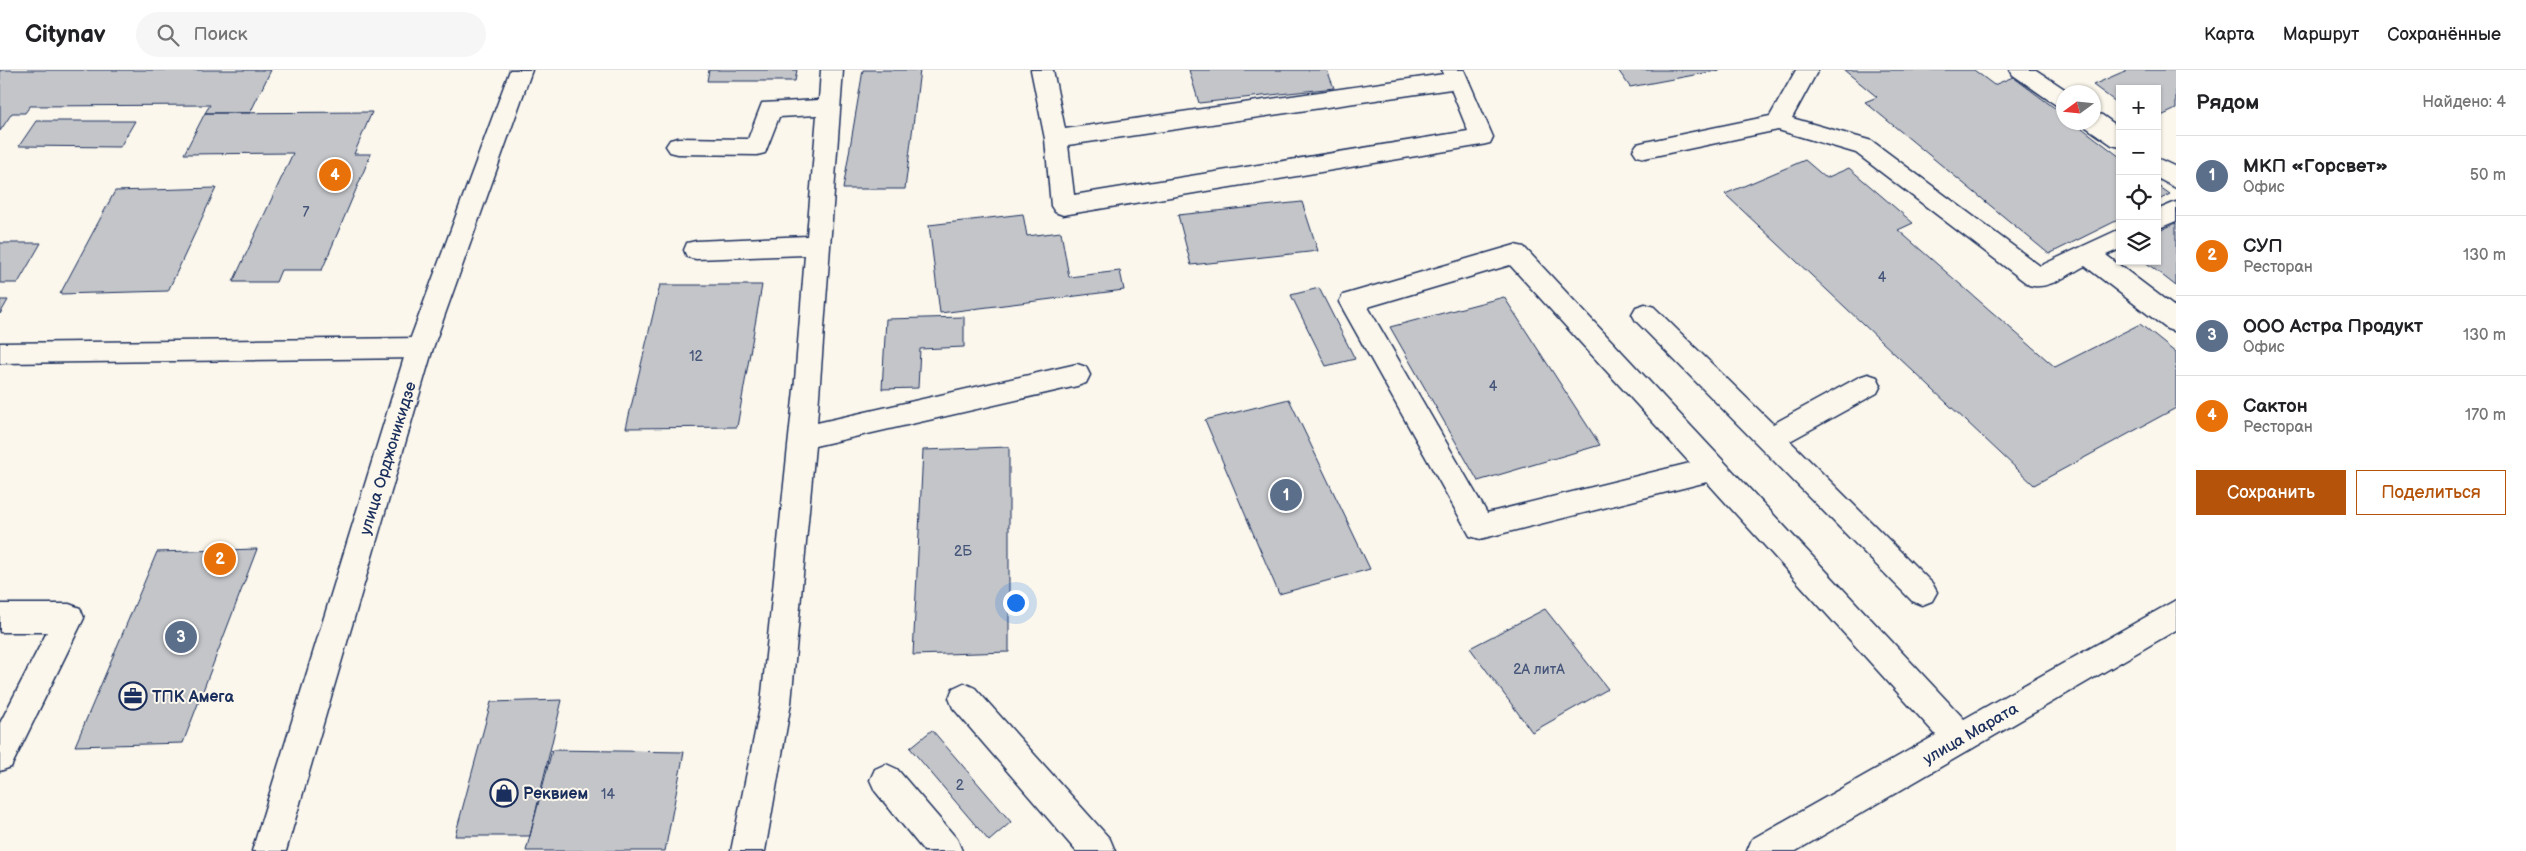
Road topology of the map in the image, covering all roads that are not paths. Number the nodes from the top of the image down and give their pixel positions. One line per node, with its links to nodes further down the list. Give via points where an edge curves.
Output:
1 (521, 70): 25 (main road, улица Орджоникидзе)
2 (832, 70): 8 (main road)
3 (1042, 70): 12 (main road)
4 (1807, 70): 9 (main road)
5 (2033, 72): 7 (main road)
6 (1455, 75): 12 (main road); 12 (main road, via 1482,138 1063,206)
7 (2056, 93)
8 (829, 107): 13 (main road, via 770,109 757,148); 20 (main road)
9 (1778, 122): 14 (main road); 22 (main road, via 1864,147 2038,278)
10 (2101, 126): 11 (main road)
11 (2116, 136)
12 (1056, 139)
13 (678, 146)
14 (1645, 150)
15 (2161, 169): 16 (main road)
16 (2176, 179)
17 (2176, 211): 18 (main road)
18 (2161, 218)
19 (2116, 240): 22 (main road)
20 (818, 246): 21 (main road); 29 (main road)
21 (696, 250)
22 (2087, 254): 24 (main road)
23 (1645, 314): 30 (main road)
24 (2176, 322)
25 (420, 348): 26 (main road); 39 (main road, улица Орджоникидзе)
26 (0, 353)
27 (1077, 375): 29 (main road)
28 (1868, 384): 30 (main road)
29 (802, 438): 40 (main road, via 776,703)
30 (1770, 439): 32 (main road)
31 (1713, 469): 31 (main road, via 1515,254 1352,302 1480,527); 36 (main road)
32 (1922, 592)
33 (2176, 614): 36 (main road, улица Марата)
34 (0, 618): 37 (main road, via 69,618)
35 (964, 698): 42 (main road)
36 (1960, 738): 43 (main road, улица Марата)
37 (0, 756)
38 (886, 780): 41 (main road)
39 (270, 851)
40 (748, 851)
41 (946, 851)
42 (1098, 851)
43 (1764, 851)

